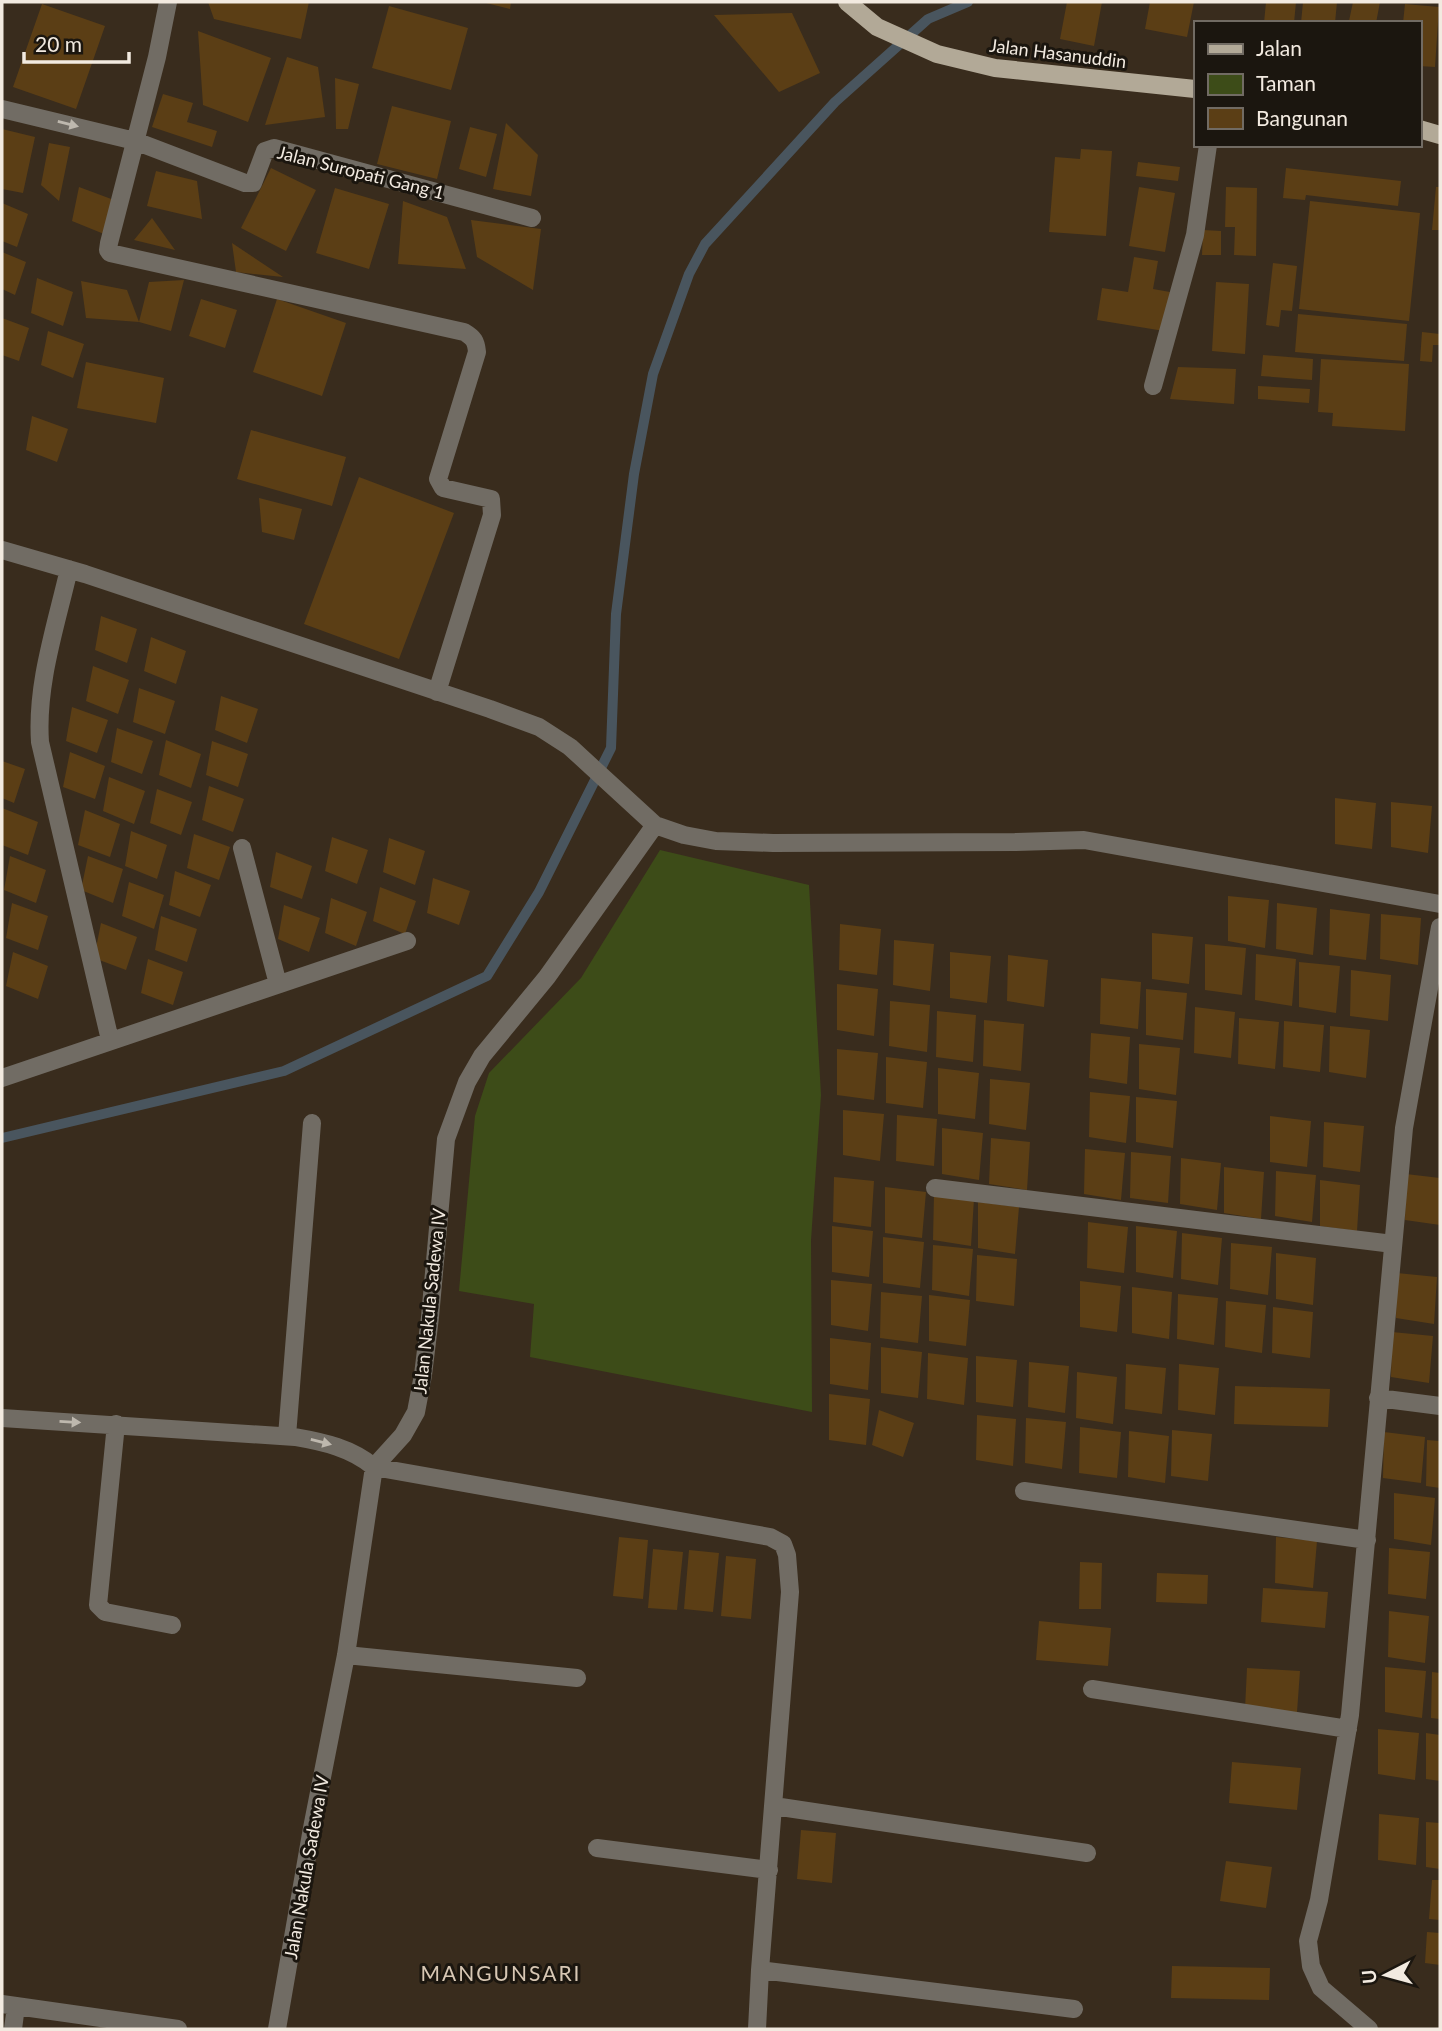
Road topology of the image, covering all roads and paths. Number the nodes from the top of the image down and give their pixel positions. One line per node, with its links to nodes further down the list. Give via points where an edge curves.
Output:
1 (168, 2): 7 (street)
2 (847, 2): 3 (main road, Jalan Hasanuddin, via 877,27 937,54 995,68)
3 (1194, 89)
4 (2, 109): 7 (street, one-way to 7)
5 (1421, 130): 6 (main road)
6 (1440, 135)
7 (135, 141): 9 (street, Jalan Suropati Gang 1, via 245,183 253,183 265,151 274,148); 13 (street, via 108,243 112,255 474,337 477,352 438,479 443,488 491,499 492,515)
8 (1208, 147): 10 (street, via 1195,235)
9 (532, 218)
10 (1153, 386)
11 (2, 550): 12 (street)
12 (69, 569): 13 (street); 20 (street, via 38,723)
13 (437, 692): 14 (street, via 539,727 570,747)
14 (655, 825): 16 (street, via 716,841 1084,840); 30 (street, Jalan Nakula Sadewa IV, via 547,977 482,1056 467,1083 446,1139 430,1317 416,1412 403,1435)
15 (242, 848): 19 (street)
16 (1440, 904)
17 (1440, 927): 24 (street, via 1404,1128)
18 (407, 941): 19 (street)
19 (278, 984): 20 (street)
20 (110, 1040): 21 (street)
21 (2, 1078)
22 (312, 1123): 29 (street)
23 (934, 1188): 24 (street)
24 (1393, 1244): 25 (street)
25 (1378, 1398): 26 (street); 32 (street)
26 (1440, 1406)
27 (2, 1419): 28 (street, one-way to 28)
28 (116, 1424): 29 (street); 33 (street, via 98,1605 105,1612)
29 (287, 1436): 30 (street, one-way to 30, via 358,1454)
30 (374, 1467): 34 (street, Jalan Nakula Sadewa IV); 38 (street, via 756,1534 783,1544 790,1592)
31 (1024, 1490): 32 (street)
32 (1367, 1540): 37 (street)
33 (172, 1625)
34 (346, 1655): 35 (street); 47 (street, Jalan Nakula Sadewa IV)
35 (577, 1678)
36 (1093, 1689): 37 (street)
37 (1348, 1729): 49 (street, via 1308,1941 1311,1966 1321,1988)
38 (774, 1806): 40 (street); 41 (street)
39 (597, 1848): 41 (street)
40 (1087, 1853)
41 (769, 1870): 42 (street)
42 (760, 1970): 44 (street); 48 (street)
43 (9, 2005): 45 (street); 46 (street)
44 (1074, 2009)
45 (13, 2029)
46 (178, 2029)
47 (277, 2029)
48 (757, 2029)
49 (1369, 2029)

